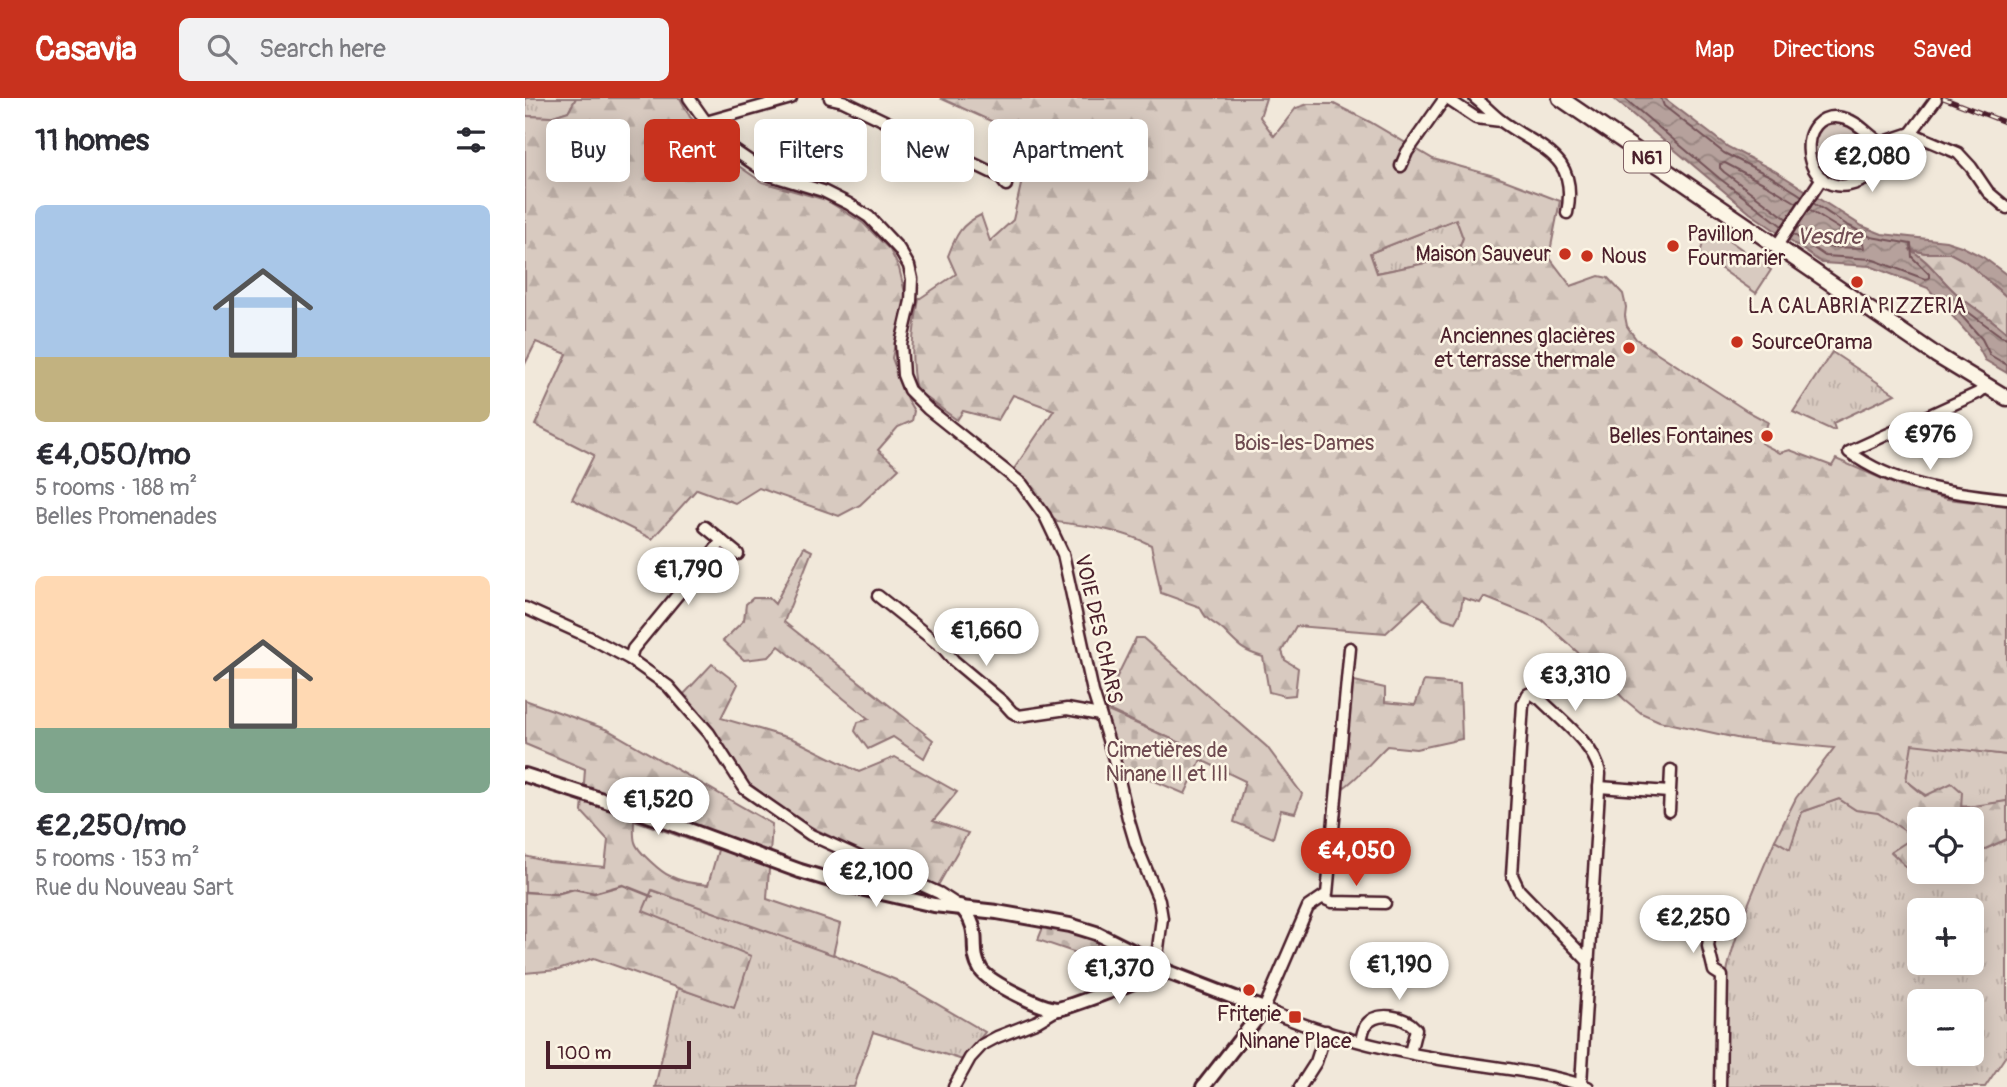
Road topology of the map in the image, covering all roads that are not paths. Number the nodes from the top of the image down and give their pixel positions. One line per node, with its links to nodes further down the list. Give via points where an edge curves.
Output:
1 (689, 98): 8 (street, VOIE DES CHARS)
2 (791, 98): 9 (street)
3 (830, 98): 16 (street, via 999,176)
4 (1446, 98): 10 (street, via 1476,118); 14 (street)
5 (1475, 98): 10 (street)
6 (1560, 98): 19 (main road, N61)
7 (1936, 99): 11 (street)
8 (704, 119)
9 (717, 119)
10 (1501, 121): 18 (street, via 1553,154 1563,167 1570,183)
11 (1911, 133): 12 (street); 17 (street, via 1958,153 1988,192)
12 (1881, 143): 15 (street, via 1877,167 1864,180 1845,185); 15 (street, via 1849,119 1819,123 1808,141 1807,153)
13 (740, 154): 30 (street, VOIE DES CHARS, via 770,175 823,191 869,216 899,249 912,279 912,301 901,344 909,390 1022,484 1045,516 1063,554)
14 (1401, 166)
15 (1822, 178): 19 (street)
16 (1006, 185)
17 (2007, 208)
18 (1567, 213)
19 (1780, 241): 20 (main road, N61, via 1936,355)
20 (1987, 386): 21 (main road, N61); 22 (street, via 1849,452 1892,478 1954,494)
21 (2007, 398)
22 (2007, 499)
23 (705, 527): 24 (street)
24 (722, 541): 25 (street); 29 (street)
25 (738, 554)
26 (878, 596): 30 (street, via 1019,716 1067,709)
27 (525, 608): 29 (street)
28 (1350, 648): 36 (street, via 1327,894)
29 (629, 659): 38 (street, via 668,686 709,733 745,789 811,835)
30 (1100, 715): 43 (street, VOIE DES CHARS, via 1136,845 1160,900 1162,918)
31 (1671, 771): 34 (street)
32 (525, 775): 38 (street, via 812,874 934,905)
33 (1599, 787): 34 (street); 42 (street); 42 (street, via 1598,762 1591,751 1540,699 1528,694 1523,704 1512,875 1519,890)
34 (1669, 792): 35 (street)
35 (1669, 811)
36 (1323, 898): 37 (street); 46 (street, via 1308,907)
37 (1385, 903)
38 (960, 906): 40 (street); 41 (street)
39 (1714, 908): 55 (street, via 1707,946 1714,971 1722,976)
40 (997, 912): 41 (street); 43 (street, via 1096,933)
41 (975, 932): 44 (street, via 981,971)
42 (1587, 960): 51 (street)
43 (1154, 965): 45 (street, via 1145,977); 46 (street)
44 (1033, 1001): 45 (street); 47 (street, via 1039,1008)
45 (1058, 1009): 47 (street)
46 (1264, 1009): 48 (street); 53 (street)
47 (1038, 1021): 52 (street, via 982,1045)
48 (1326, 1031): 49 (street); 54 (street, via 1316,1062)
49 (1361, 1041): 50 (street); 50 (street, via 1365,1026 1376,1017 1395,1017 1416,1029)
50 (1410, 1053): 51 (street, via 1538,1073)
51 (1579, 1085)
52 (954, 1087)
53 (1203, 1087)
54 (1300, 1087)
55 (1720, 1087)

